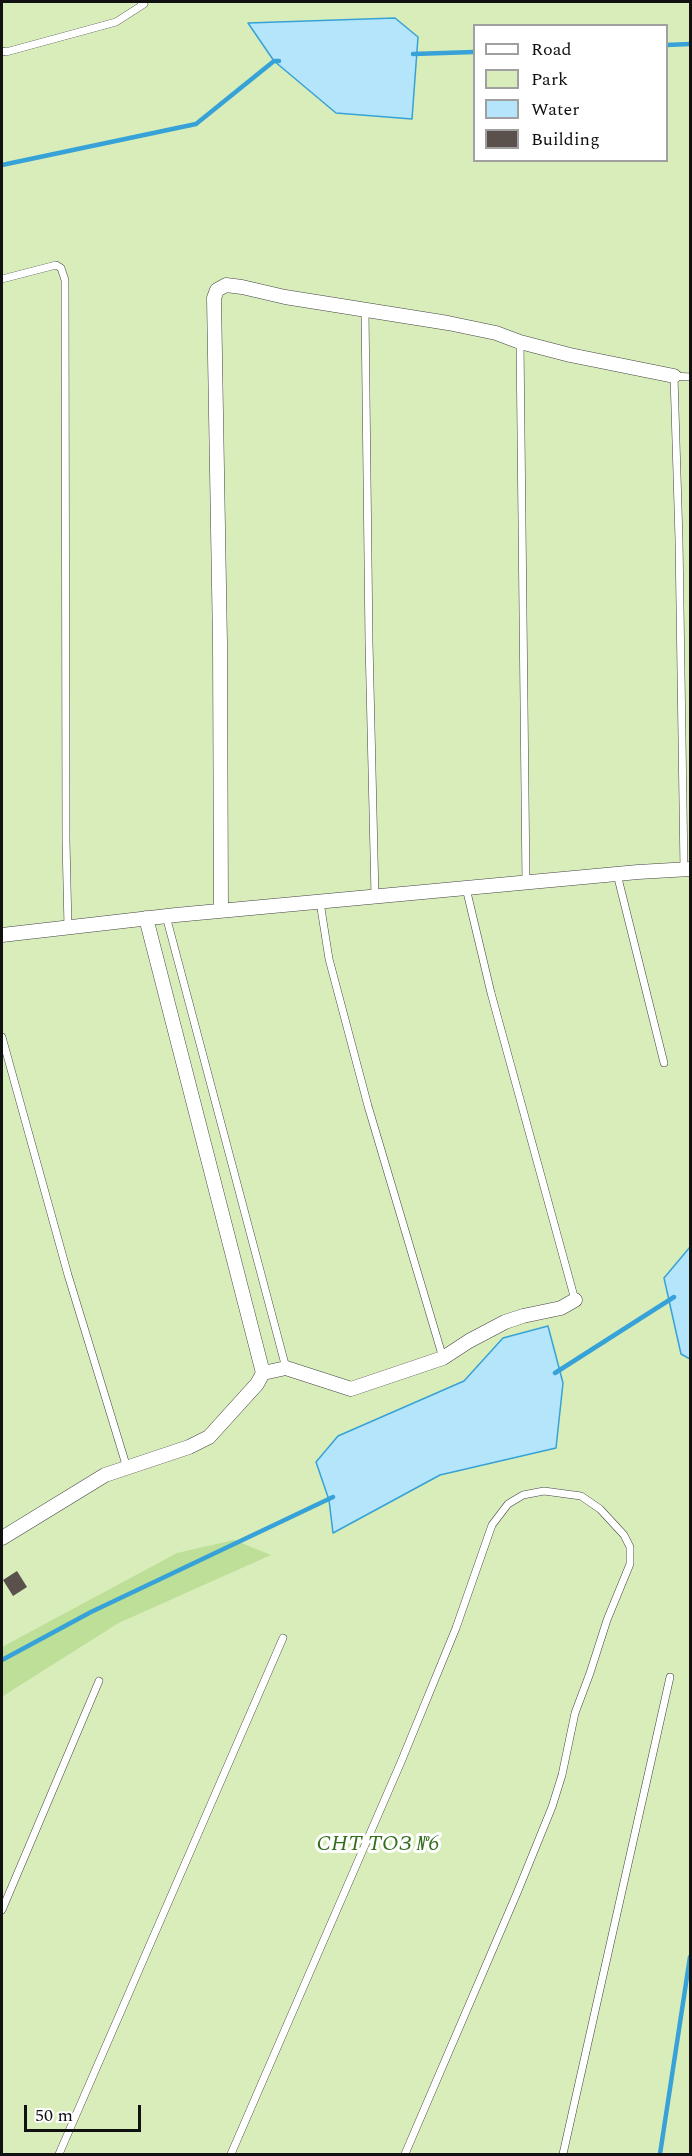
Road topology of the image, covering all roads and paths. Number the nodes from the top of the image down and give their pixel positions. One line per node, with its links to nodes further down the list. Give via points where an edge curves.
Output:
1 (141, 2): 2 (lane, via 144,4 116,22)
2 (2, 51)
3 (2, 279): 17 (lane, via 56,265 65,280)
4 (365, 310): 5 (street, via 448,323); 12 (lane); 14 (street, via 226,285 217,290 214,298)
5 (520, 342): 6 (street); 10 (lane)
6 (674, 376): 7 (lane); 8 (lane)
7 (690, 377)
8 (687, 870): 9 (street)
9 (617, 874): 10 (street); 20 (lane)
10 (526, 883): 11 (street)
11 (466, 888): 12 (street); 21 (lane)
12 (375, 897): 13 (street)
13 (320, 902): 14 (street); 22 (lane, via 329,959 362,1083)
14 (220, 911): 15 (street)
15 (166, 916): 16 (street); 23 (lane)
16 (146, 918): 17 (street); 24 (street)
17 (68, 928): 18 (street)
18 (2, 934)
19 (2, 1037): 25 (lane)
20 (664, 1063)
21 (575, 1300): 22 (street, via 561,1308 505,1322)
22 (443, 1358): 23 (street, via 351,1389)
23 (286, 1368): 24 (street)
24 (263, 1373): 25 (street, via 209,1437)
25 (127, 1468): 26 (street, via 105,1475)
26 (2, 1538)
27 (284, 1638): 31 (lane)
28 (670, 1677): 34 (lane)
29 (99, 1681): 30 (lane)
30 (2, 1910)
31 (59, 2154)
32 (231, 2154): 33 (lane, via 401,1762 456,1628 492,1525 508,1504 522,1495 544,1491 581,1496 600,1509 624,1536 630,1547 630,1564 574,1713 552,1807)
33 (405, 2154)
34 (563, 2154)

